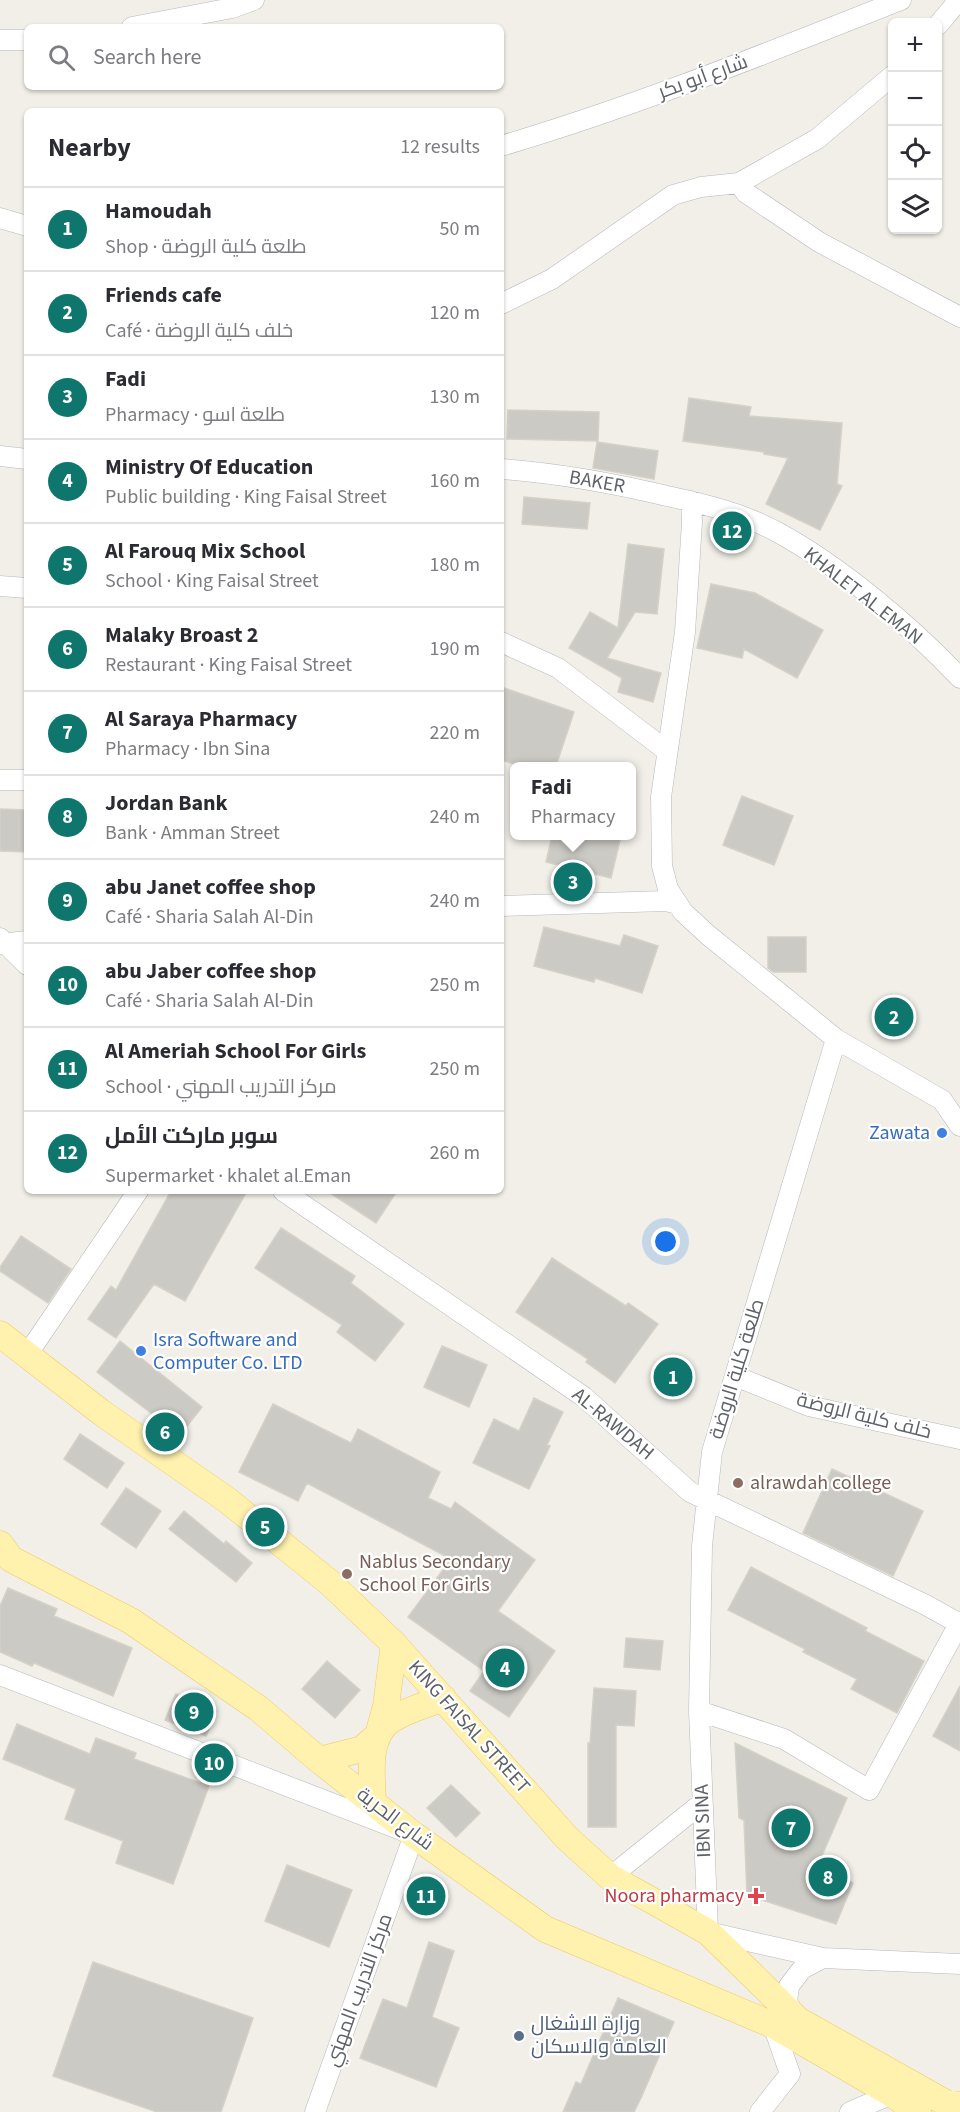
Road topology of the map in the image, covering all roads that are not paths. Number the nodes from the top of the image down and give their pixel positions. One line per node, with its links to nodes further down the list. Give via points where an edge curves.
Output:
1 (254, 0): 5 (street)
2 (901, 0): 9 (street, شارع أبو بكر, via 578,123)
3 (959, 0): 4 (street)
4 (942, 20)
5 (148, 24)
6 (24, 39): 7 (street)
7 (0, 40)
8 (888, 79): 10 (street, via 816,139)
9 (504, 145)
10 (739, 183): 13 (street, via 673,195 552,279); 14 (street, via 746,193 819,242)
11 (0, 218): 12 (street)
12 (24, 225)
13 (504, 303)
14 (960, 317)
15 (0, 456): 16 (street)
16 (24, 459)
17 (504, 469): 18 (street, BAKER, via 605,482)
18 (691, 501): 22 (street, KHALET AL ِEMAN, via 778,532 828,563); 23 (street, via 685,632)
19 (0, 586): 20 (street)
20 (24, 588)
21 (504, 643): 23 (street, via 558,668)
22 (960, 678)
23 (667, 751): 26 (street, via 661,797 662,866 668,889)
24 (0, 780): 25 (street)
25 (24, 780)
26 (678, 904): 27 (street, via 666,901); 31 (street, via 693,922)
27 (504, 906)
28 (24, 941): 29 (street)
29 (2, 942): 30 (street)
30 (24, 962)
31 (836, 1039): 32 (street, via 942,1100); 37 (street, طلعة كلية الروضة)
32 (960, 1126)
33 (136, 1194): 36 (street)
34 (287, 1194): 39 (street, AL-RAWDAH, via 584,1397 690,1492)
35 (0, 1334): 36 (main road, KING FAISAL STREET)
36 (27, 1355): 42 (main road, KING FAISAL STREET, via 227,1500 329,1582)
37 (735, 1376): 38 (street, خلف كلية الروضة, via 809,1406); 39 (street, طلعة كلية الروضة, via 712,1452)
38 (960, 1438)
39 (706, 1499): 41 (street, AL-RAWDAH); 45 (street, طلعة كلية الروضة)
40 (0, 1544): 47 (main road, شارع الحرية, via 11,1558 131,1620 258,1708)
41 (960, 1623): 45 (street, via 869,1790 784,1739)
42 (394, 1644): 44 (main road, KING FAISAL STREET); 46 (main road)
43 (1, 1678): 50 (street)
44 (442, 1698): 46 (main road, via 390,1720); 51 (main road, KING FAISAL STREET, via 567,1838)
45 (699, 1711): 49 (street, IBN SINA)
46 (378, 1735): 47 (main road, via 362,1749); 48 (main road, via 372,1754)
47 (320, 1760): 48 (main road, شارع الحرية)
48 (373, 1802): 50 (main road, شارع الحرية)
49 (702, 1803): 51 (street); 52 (street, IBN SINA)
50 (414, 1835): 56 (main road, شارع الحرية, via 545,1929); 59 (street, مركز التدريب المهني)
51 (610, 1877): 52 (main road, KING FAISAL STREET)
52 (708, 1932): 53 (street); 55 (main road, KING FAISAL STREET)
53 (823, 1958): 54 (street); 55 (street, via 802,1969 789,1986 787,2002)
54 (960, 1964)
55 (798, 2020): 58 (main road, KING FAISAL STREET)
56 (773, 2025): 57 (main road, شارع الحرية); 60 (street, via 790,2074)
57 (892, 2094): 61 (street); 62 (main road, شارع الحرية)
58 (953, 2104)
59 (315, 2112)
60 (760, 2112)
61 (850, 2112)
62 (918, 2112)

